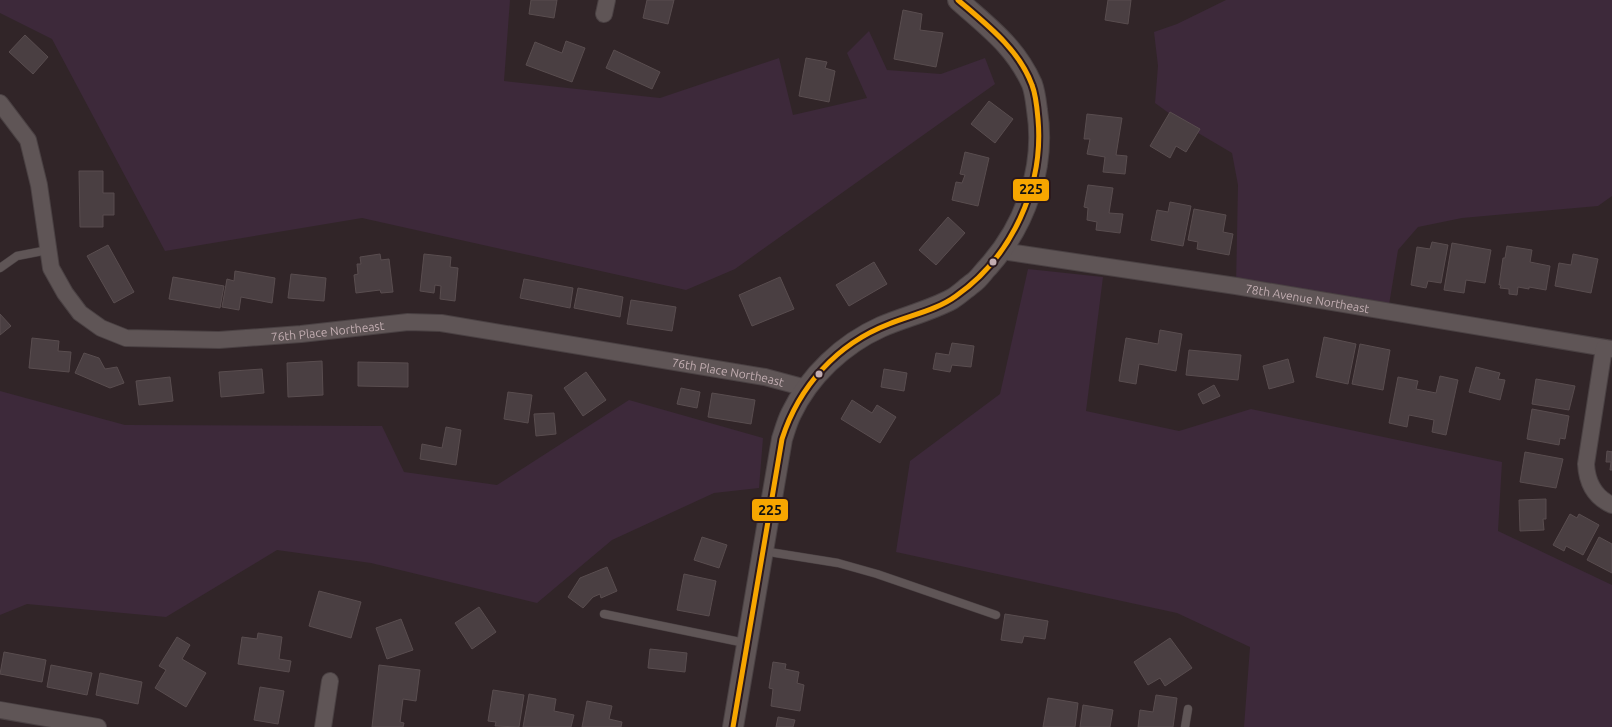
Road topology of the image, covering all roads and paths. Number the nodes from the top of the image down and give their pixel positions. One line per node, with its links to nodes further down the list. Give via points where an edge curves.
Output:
1 (958, 0): 4 (street, via 1005,41 1033,86 1039,124 1035,175 1026,206)
2 (0, 103): 3 (street, 76th Place Northeast, via 28,140 39,184)
3 (48, 250): 5 (lane, via 17,256); 7 (street, 76th Place Northeast, via 52,268 80,313 101,328 126,338 219,340 408,322 441,323 764,377)
4 (1002, 251): 6 (street, 78th Avenue Northeast); 7 (street, via 975,282 952,299 850,343)
5 (0, 268)
6 (1608, 349): 8 (street, via 1586,464 1587,478 1593,491)
7 (806, 388): 9 (street, via 790,414 782,439)
8 (1612, 505)
9 (763, 551): 11 (lane, via 838,563); 12 (street)
10 (604, 614): 12 (lane)
11 (996, 615)
12 (747, 643): 18 (street)
13 (330, 680): 17 (street)
14 (1188, 709): 19 (lane)
15 (0, 710): 16 (street)
16 (98, 727)
17 (322, 727)
18 (734, 727)
19 (1185, 727)

